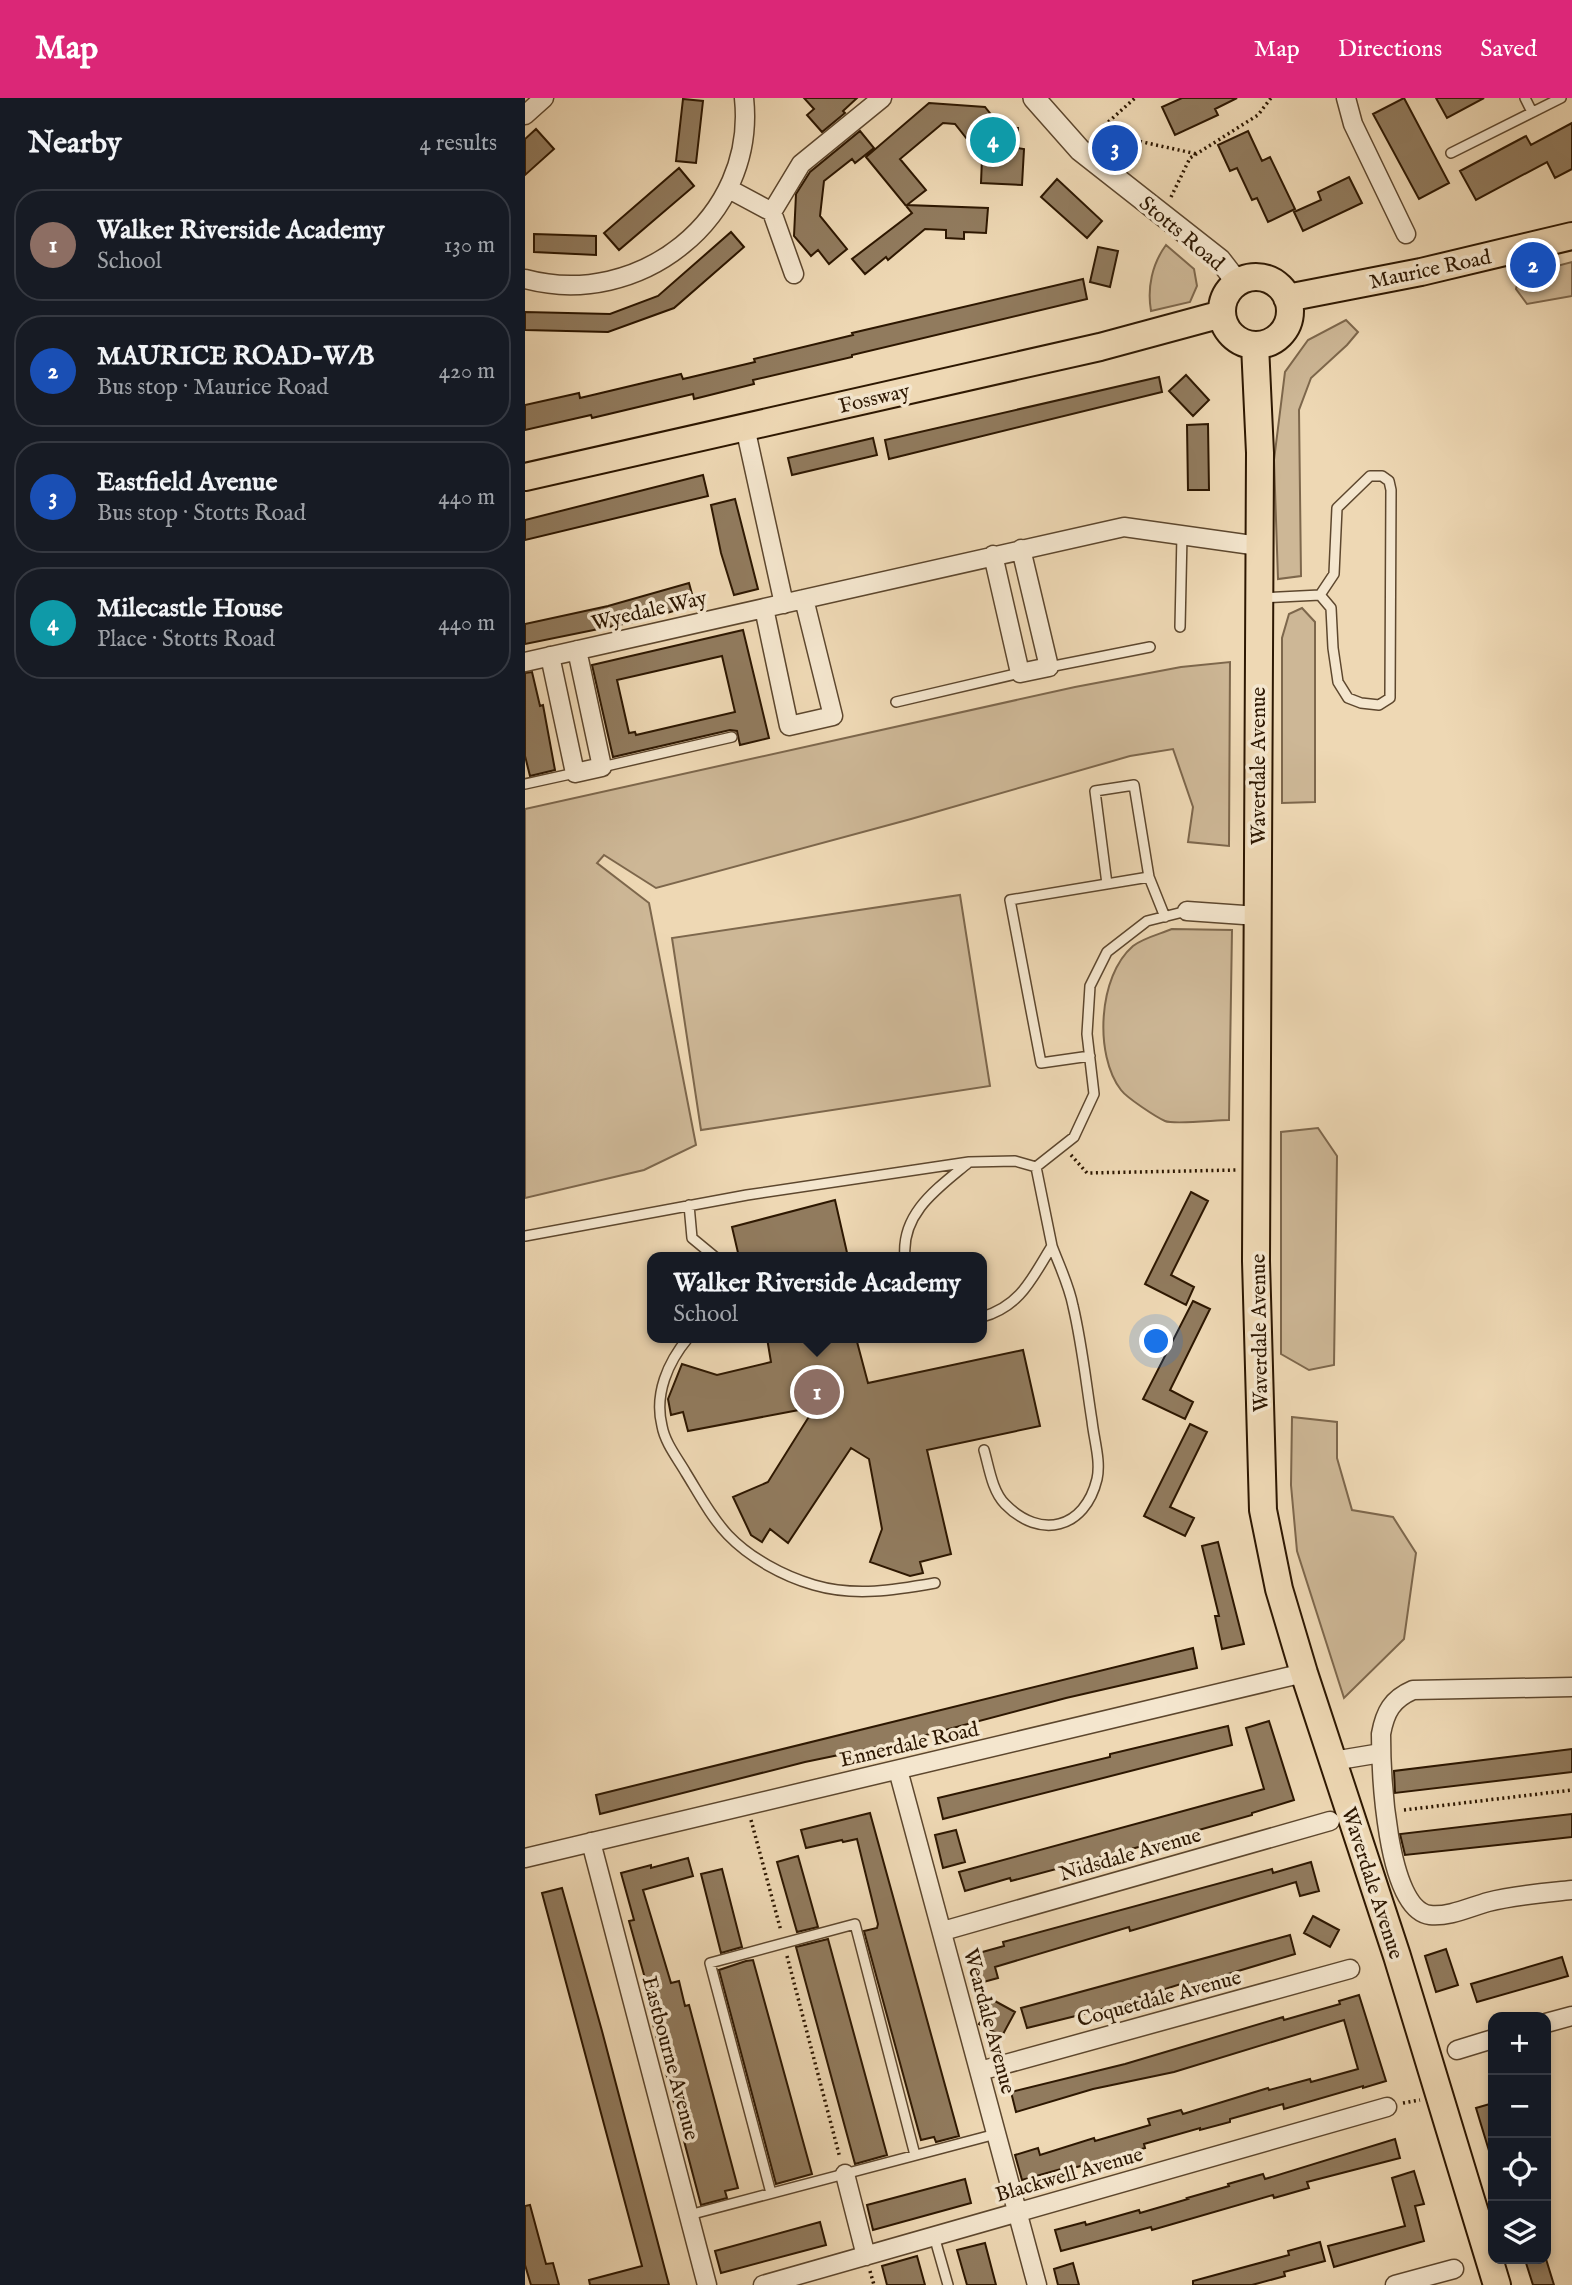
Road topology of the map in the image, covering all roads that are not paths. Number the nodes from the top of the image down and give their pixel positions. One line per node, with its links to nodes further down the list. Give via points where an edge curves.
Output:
1 (544, 98): 9 (street)
2 (744, 98): 11 (street, via 745,135)
3 (882, 98): 12 (street, via 801,164)
4 (1034, 98): 17 (street, Stotts Road, via 1080,150 1220,260)
5 (1346, 98): 13 (street, via 1353,124)
6 (1525, 98): 8 (lane)
7 (1560, 98): 8 (lane)
8 (1532, 112): 10 (lane)
9 (525, 115)
10 (1451, 153)
11 (729, 189): 12 (street); 16 (street, via 699,230 668,256 641,270 580,285)
12 (772, 212): 15 (street)
13 (1406, 234)
14 (1572, 236): 18 (main road, Maurice Road)
15 (793, 274)
16 (525, 279)
17 (1237, 282): 18 (main road, via 1266,279); 19 (main road, via 1225,296)
18 (1287, 298): 20 (main road, via 1289,320 1284,330 1266,344)
19 (1222, 314): 20 (main road, via 1229,332 1245,344); 21 (main road, Fossway, via 1100,347)
20 (1255, 345): 24 (main road, Waverdale Avenue)
21 (745, 427): 22 (main road, Fossway); 30 (street)
22 (525, 477)
23 (1182, 535): 24 (street, Wyedale Way); 25 (street, Wyedale Way, via 1125,527); 32 (lane)
24 (1259, 546): 28 (main road, Waverdale Avenue)
25 (1021, 549): 26 (street, Wyedale Way); 37 (street)
26 (993, 555): 29 (street, Wyedale Way); 38 (street)
27 (1320, 595): 27 (lane, via 1334,574 1337,508 1370,476 1382,476 1391,490 1390,698 1379,705 1348,698 1338,682 1331,608); 28 (lane)
28 (1259, 598): 47 (main road, Waverdale Avenue)
29 (804, 599): 30 (street, Wyedale Way); 31 (street, via 833,716 789,726)
30 (784, 604): 31 (street, Wyedale Way)
31 (764, 608): 34 (street, Wyedale Way)
32 (1180, 627)
33 (1150, 647): 37 (lane)
34 (577, 650): 35 (street, Wyedale Way); 41 (street)
35 (550, 656): 36 (street, Wyedale Way); 42 (street)
36 (525, 662)
37 (1048, 667): 38 (street)
38 (1020, 673): 39 (lane)
39 (896, 702)
40 (732, 737): 41 (lane)
41 (602, 767): 42 (street)
42 (575, 773): 43 (lane)
43 (525, 784)
44 (1149, 877): 45 (lane); 45 (lane, via 1134,785 1095,791); 48 (lane)
45 (1107, 884): 49 (lane, via 1010,900 1041,1063)
46 (1187, 911): 47 (street); 48 (lane)
47 (1258, 916): 61 (main road, Waverdale Avenue, via 1256,1261 1263,1510 1279,1588)
48 (1165, 917): 49 (lane, via 1147,921 1107,952 1090,986)
49 (1090, 1056): 51 (lane, via 1094,1094 1074,1137)
50 (969, 1162): 51 (lane, via 1015,1161); 52 (lane); 56 (lane, via 914,1214 906,1231)
51 (1036, 1167): 54 (lane)
52 (689, 1205): 53 (lane); 55 (lane, via 692,1238)
53 (525, 1236)
54 (1052, 1246): 57 (lane, via 1014,1302); 59 (lane, via 1073,1304 1087,1387 1098,1461 1092,1494 1078,1514 1063,1524 1045,1526 1020,1516 1003,1503)
55 (709, 1252)
56 (905, 1252)
57 (987, 1316)
58 (684, 1343): 60 (lane, via 662,1385 662,1427 728,1535 780,1572 815,1586 880,1592)
59 (984, 1450)
60 (936, 1583)
61 (1304, 1673): 64 (main road, Waverdale Avenue); 65 (street, Ennerdale Road)
62 (1572, 1687): 63 (street, via 1413,1690 1391,1704 1384,1717)
63 (1381, 1753): 64 (street); 69 (street, via 1390,1846 1400,1882 1415,1908 1442,1914)
64 (1333, 1761): 93 (main road, Waverdale Avenue)
65 (898, 1770): 67 (street, Ennerdale Road); 70 (street, Weardale Avenue)
66 (1330, 1821): 70 (street, Nidsdale Avenue)
67 (591, 1842): 68 (street, Ennerdale Road); 83 (street, Eastbourne Avenue)
68 (525, 1858)
69 (1572, 1890)
70 (943, 1931): 76 (street, Weardale Avenue)
71 (1350, 1969): 76 (street, Coquetdale Avenue)
72 (1572, 2016): 73 (street)
73 (1551, 2022)
74 (1488, 2041): 75 (street)
75 (1457, 2050)
76 (979, 2071): 78 (street, Weardale Avenue)
77 (1387, 2107): 82 (street, Blackwell Avenue)
78 (996, 2134): 79 (lane); 82 (street, Weardale Avenue)
79 (915, 2155): 80 (lane); 81 (lane, via 855,1924 710,1963)
80 (845, 2174): 81 (lane); 85 (street)
81 (771, 2193): 83 (lane)
82 (1018, 2212): 84 (street, Blackwell Avenue); 91 (street, Weardale Avenue)
83 (689, 2215): 88 (street, Eastbourne Avenue)
84 (934, 2236): 85 (street, Blackwell Avenue); 90 (lane)
85 (866, 2256): 87 (street, Blackwell Avenue)
86 (1454, 2269): 92 (street)
87 (793, 2281): 89 (street, Blackwell Avenue)
88 (707, 2285)
89 (763, 2285)
90 (948, 2285)
91 (1037, 2285)
92 (1395, 2285)
93 (1497, 2285)

